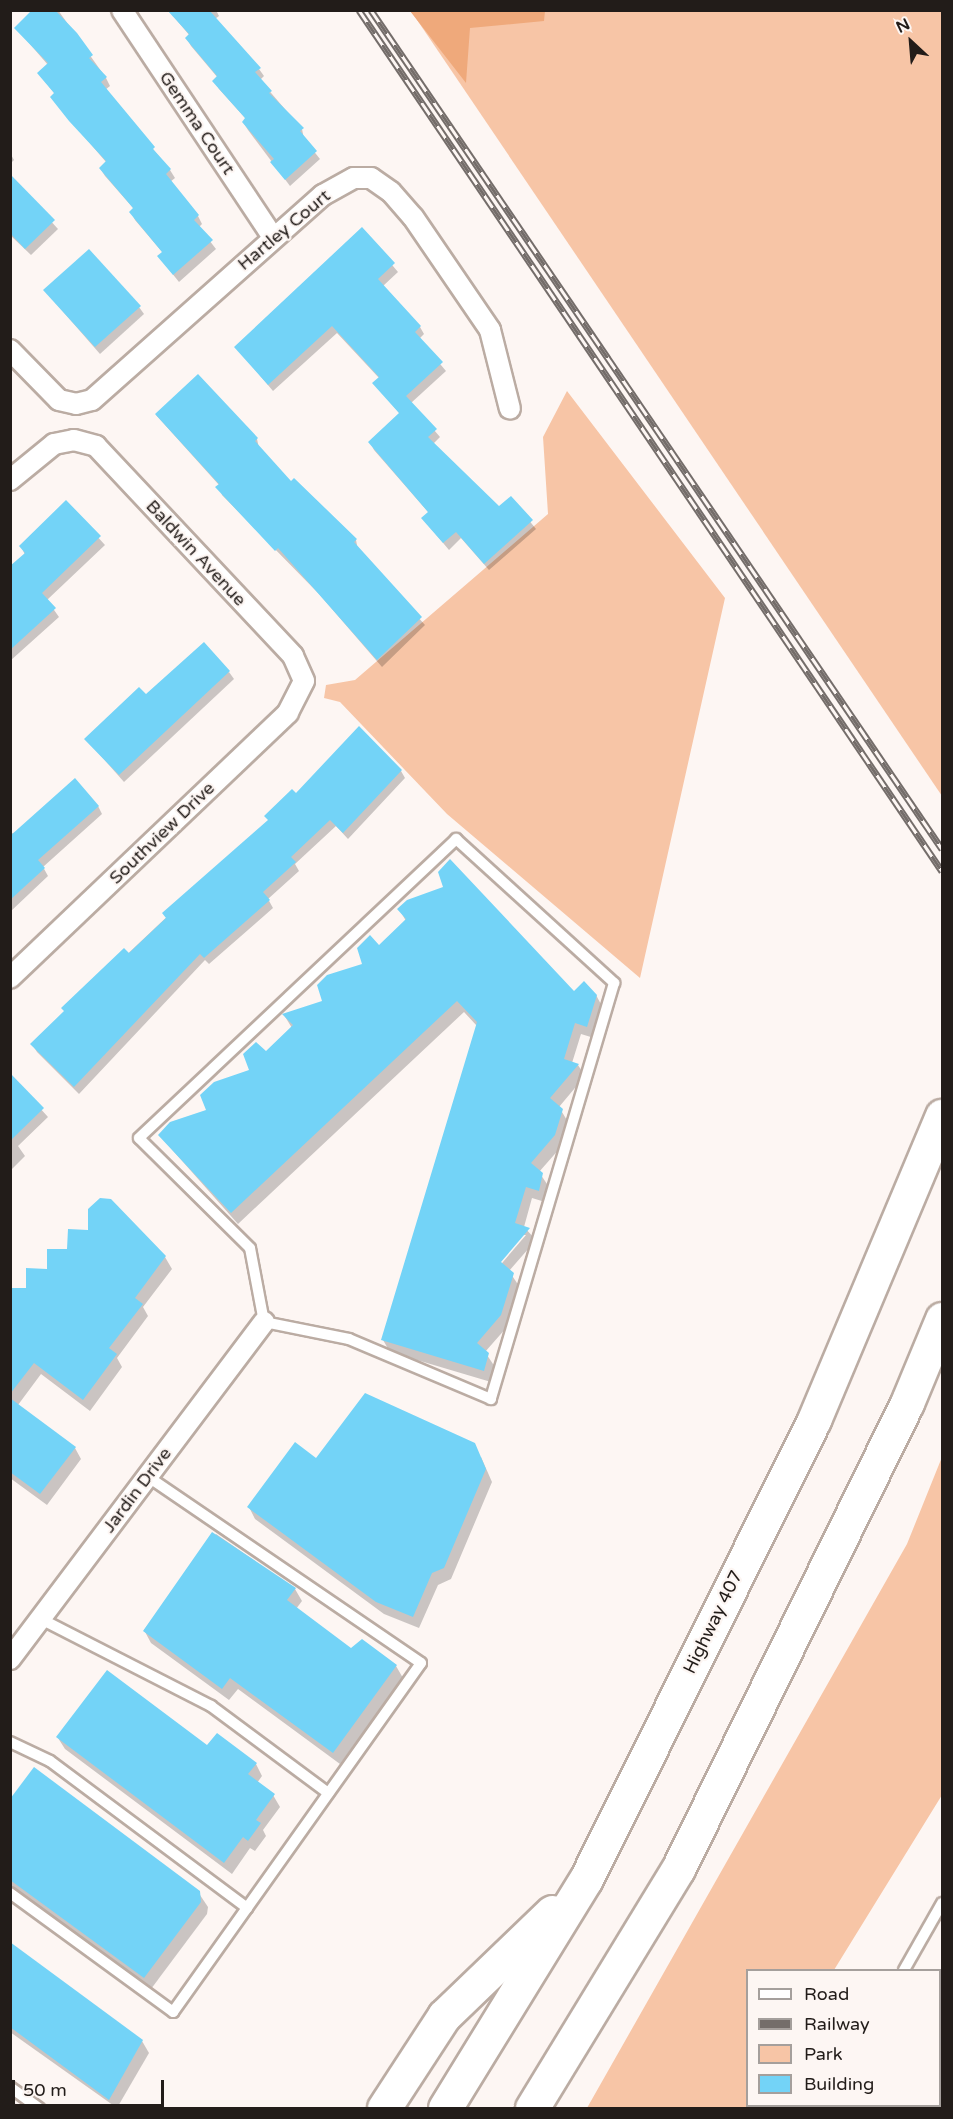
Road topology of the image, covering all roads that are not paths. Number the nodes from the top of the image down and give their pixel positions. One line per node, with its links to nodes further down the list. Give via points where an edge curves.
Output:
1 (122, 10): 2 (street, Gemma Court)
2 (272, 236): 3 (street, Hartley Court, via 107,391 76,404 59,400); 4 (street, Hartley Court, via 322,195 354,177 371,178 391,192 413,217 490,330)
3 (10, 350)
4 (510, 409)
5 (10, 480): 6 (street, Baldwin Avenue, via 41,452 74,440 96,446 293,656)
6 (304, 681): 7 (street, Southview Drive, via 288,713)
7 (10, 978)
8 (942, 1116): 16 (highway, Highway 407, via 814,1420)
9 (942, 1319): 25 (highway, via 908,1403 678,1869)
10 (264, 1322): 10 (lane, via 349,1339 491,1399 615,983 456,839 139,1138 250,1248); 11 (street, Jardin Drive)
11 (147, 1476): 12 (street, Jardin Drive); 15 (lane, via 421,1663)
12 (41, 1619): 13 (street, Jardin Drive); 15 (lane, via 211,1706)
13 (10, 1659)
14 (10, 1742): 19 (lane, via 50,1761)
15 (328, 1793): 19 (lane)
16 (586, 1879): 23 (highway, via 444,2016); 24 (highway, Highway 407)
17 (10, 1893): 19 (lane, via 173,2012)
18 (942, 1903): 20 (lane)
19 (247, 1908)
20 (905, 1969)
21 (10, 2087): 22 (lane)
22 (39, 2109)
23 (384, 2109)
24 (445, 2109)
25 (532, 2109)

